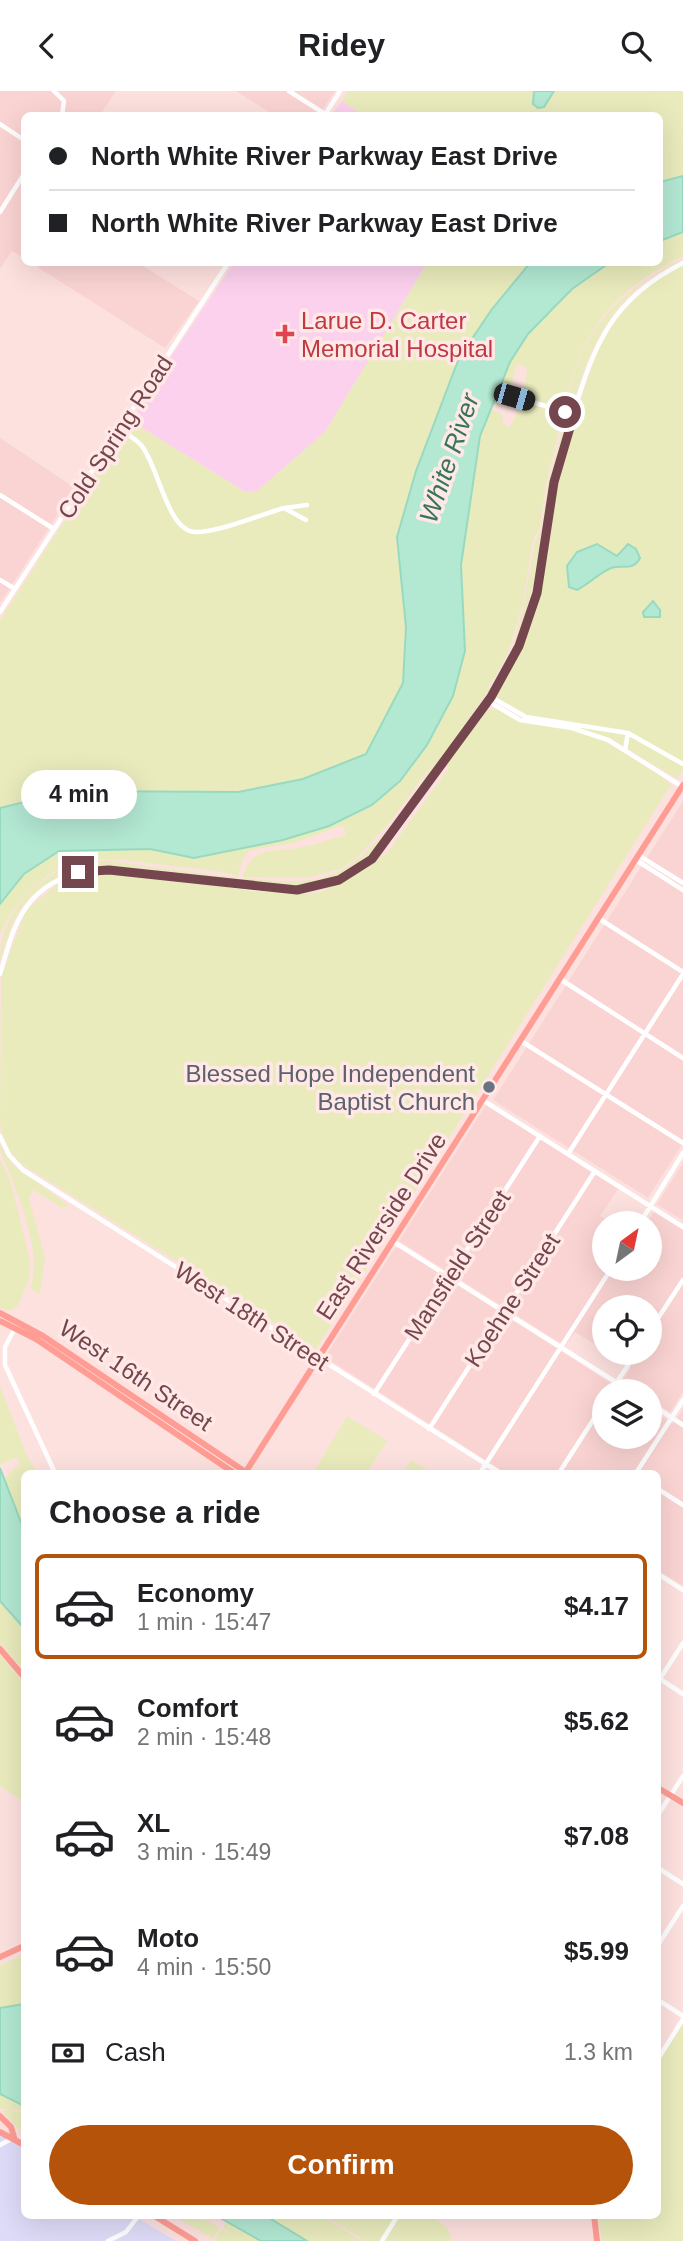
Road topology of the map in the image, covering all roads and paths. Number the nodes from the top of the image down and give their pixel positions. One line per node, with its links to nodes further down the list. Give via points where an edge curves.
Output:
1 (54, 91): 5 (street, via 65,104)
2 (289, 91): 4 (street)
3 (340, 91): 7 (street)
4 (296, 93): 6 (street)
5 (63, 112)
6 (321, 112)
7 (327, 112)
8 (0, 124): 9 (street)
9 (21, 138)
10 (21, 179): 11 (street)
11 (0, 212)
12 (683, 263): 15 (street, via 642,287 614,316 589,361)
13 (226, 266): 16 (street, Cold Spring Road)
14 (514, 397): 15 (street)
15 (574, 414): 25 (street, via 554,482 532,611 514,659)
16 (120, 429): 19 (street, via 143,447 174,520 185,529 202,531); 21 (street, Cold Spring Road)
17 (0, 495): 21 (street)
18 (307, 505): 19 (street)
19 (284, 508): 20 (street)
20 (306, 520)
21 (54, 529): 23 (street, Cold Spring Road)
22 (0, 580): 23 (street)
23 (15, 589): 24 (street, Cold Spring Road)
24 (0, 612)
25 (490, 699): 26 (street, via 524,717); 27 (street, via 520,720 583,730); 35 (street, via 385,846 348,876 319,887 285,890 111,870 78,872 50,884 26,907)
26 (628, 733): 27 (street); 28 (street)
27 (625, 750): 29 (street)
28 (683, 764)
29 (683, 786): 30 (main road, East Riverside Drive)
30 (637, 857): 31 (street); 32 (street); 33 (main road, East Riverside Drive)
31 (683, 883)
32 (683, 890)
33 (598, 918): 34 (street); 36 (main road, East Riverside Drive)
34 (683, 973): 37 (street)
35 (0, 974)
36 (560, 979): 37 (street); 38 (main road, East Riverside Drive)
37 (645, 1033): 39 (street); 40 (street)
38 (521, 1041): 40 (street); 41 (main road, East Riverside Drive)
39 (683, 1058)
40 (606, 1095): 44 (street); 46 (street)
41 (484, 1101): 43 (street); 51 (main road, East Riverside Drive)
42 (0, 1136): 61 (street, West 18th Street, via 23,1170)
43 (540, 1136): 46 (street); 52 (street, Mansfield Street)
44 (683, 1143)
45 (683, 1153): 48 (street)
46 (568, 1154): 47 (street)
47 (594, 1171): 48 (street); 55 (street, Koehne Street)
48 (650, 1206): 49 (street); 50 (street)
49 (647, 1211)
50 (683, 1227)
51 (394, 1242): 52 (street); 61 (main road, East Riverside Drive)
52 (449, 1277): 55 (street); 63 (street, Mansfield Street)
53 (683, 1280): 56 (street)
54 (603, 1281): 60 (street)
55 (504, 1311): 60 (street); 69 (street, Koehne Street)
56 (662, 1312)
57 (0, 1313): 73 (main road, West 16th Street, via 39,1333)
58 (0, 1321): 59 (main road, West 16th Street)
59 (15, 1328): 71 (street, via 6,1345 5,1363); 72 (main road, West 16th Street)
60 (561, 1347): 62 (street); 70 (street)
61 (319, 1359): 63 (street, West 18th Street); 74 (main road, East Riverside Drive)
62 (611, 1379)
63 (374, 1394): 69 (street, West 18th Street)
64 (683, 1400): 66 (street)
65 (662, 1411): 66 (street)
66 (672, 1418): 68 (street); 78 (street)
67 (592, 1422): 77 (street)
68 (683, 1425)
69 (429, 1429): 70 (street, West 18th Street)
70 (485, 1465): 75 (street); 76 (street, West 18th Street)
71 (54, 1470)
72 (230, 1470)
73 (241, 1470)
74 (247, 1470)
75 (482, 1470)
76 (494, 1470)
77 (561, 1470)
78 (638, 1470)
79 (661, 1491): 80 (street)
80 (683, 1505)
81 (661, 1576): 82 (street)
82 (683, 1590)
83 (683, 1643): 86 (street)
84 (0, 1649): 85 (main road)
85 (21, 1674)
86 (661, 1678)
87 (661, 1682): 88 (street)
88 (683, 1694)
89 (683, 1776): 91 (street)
90 (661, 1790): 91 (main road)
91 (670, 1795): 92 (main road); 93 (street)
92 (683, 1804)
93 (661, 1810)
94 (661, 1870): 95 (street)
95 (683, 1884)
96 (683, 1906): 97 (street)
97 (661, 1940)
98 (21, 1947): 99 (main road)
99 (0, 1957)
100 (661, 2002): 101 (street)
101 (683, 2018): 102 (street)
102 (661, 2054)
103 (0, 2116): 105 (main road)
104 (0, 2132): 105 (main road)
105 (14, 2137): 106 (main road); 107 (street)
106 (21, 2143)
107 (0, 2145)
108 (136, 2219): 112 (street, via 126,2232)
109 (159, 2219): 113 (main road)
110 (396, 2219): 114 (street)
111 (594, 2219): 115 (main road)
112 (108, 2241)
113 (195, 2241)
114 (382, 2241)
115 (597, 2241)

